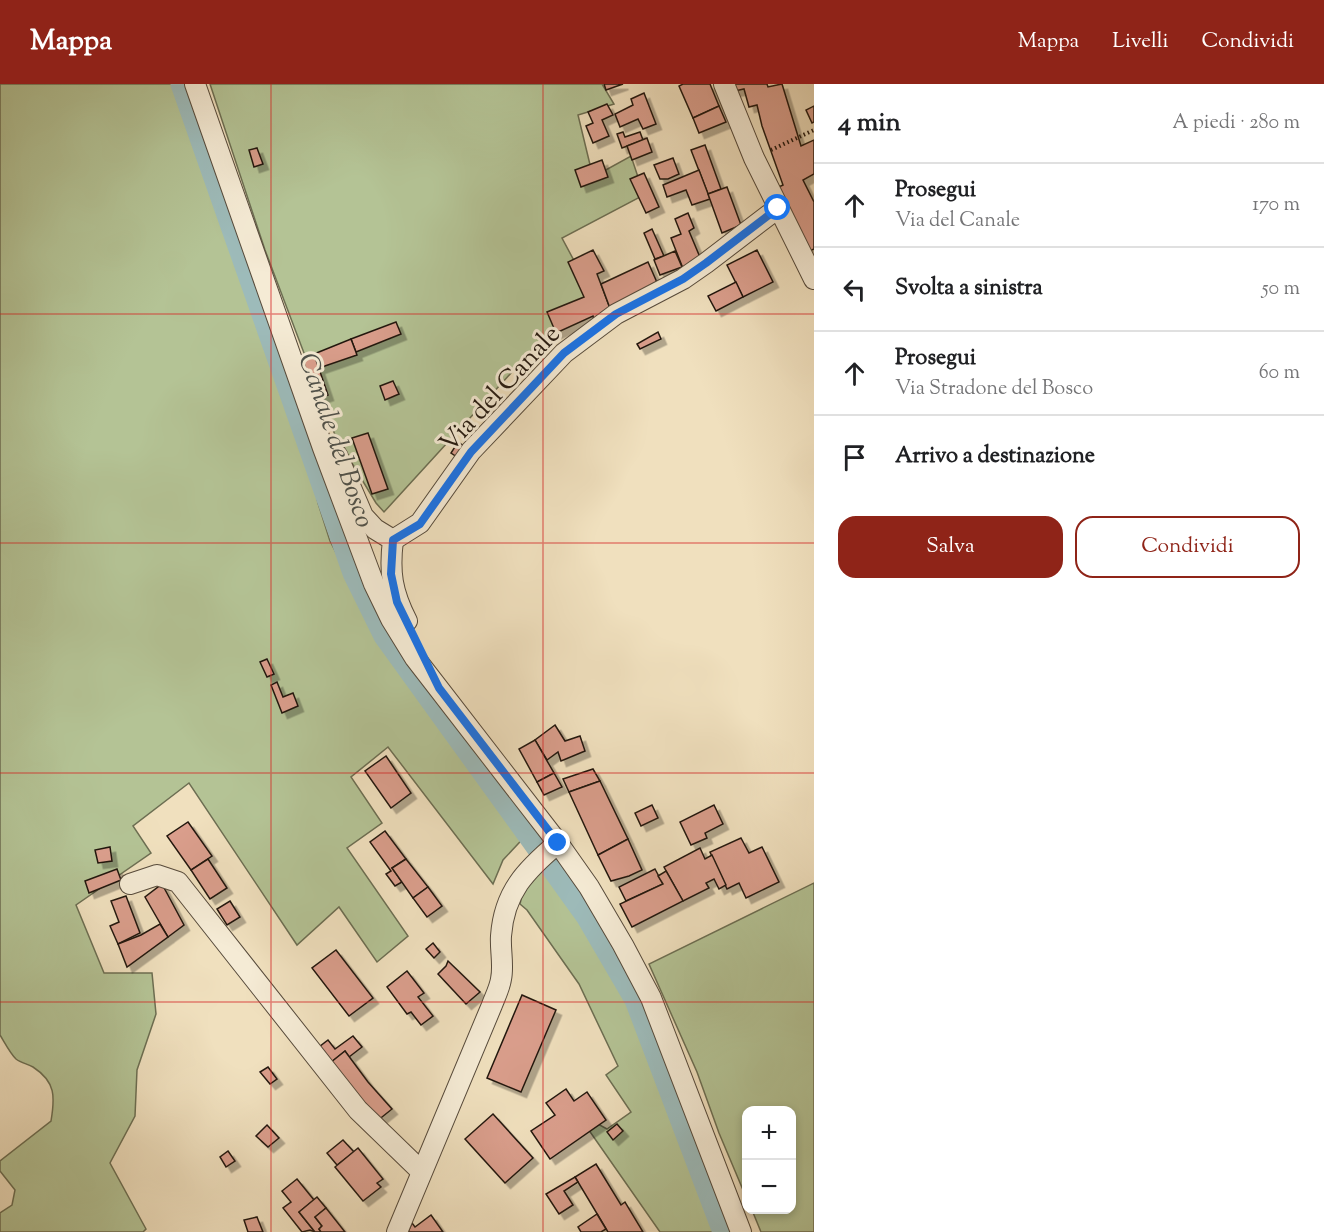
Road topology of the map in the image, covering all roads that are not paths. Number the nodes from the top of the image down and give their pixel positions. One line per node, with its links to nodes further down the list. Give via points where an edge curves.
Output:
1 (195, 84): 5 (street)
2 (724, 84): 3 (street)
3 (778, 208): 4 (street); 6 (street, Via del Canale, via 683,279 616,314 564,353 471,452 420,524)
4 (814, 279)
5 (313, 417): 6 (street, via 336,453 363,516); 7 (street, via 374,584 403,639)
6 (393, 540): 7 (street, via 391,574 397,602)
7 (439, 688): 8 (street)
8 (558, 843): 10 (street, via 530,868 505,912 501,979); 12 (street, via 589,887 651,998)
9 (130, 884): 10 (street, via 157,875 178,882 358,1110)
10 (421, 1171): 11 (street)
11 (397, 1232)
12 (741, 1232)

